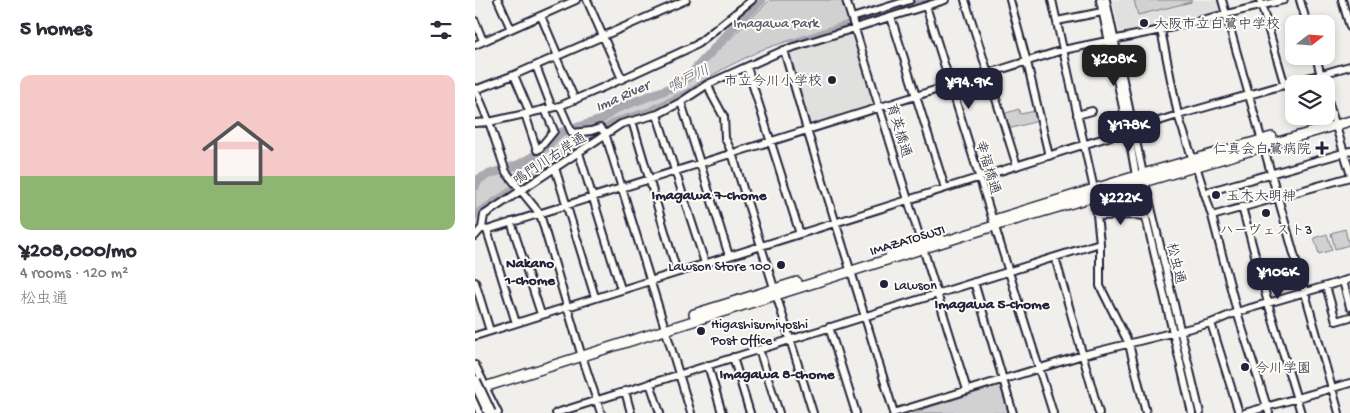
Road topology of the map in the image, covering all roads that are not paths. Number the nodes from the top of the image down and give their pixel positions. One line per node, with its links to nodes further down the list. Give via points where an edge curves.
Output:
1 (498, 0): 30 (street)
2 (576, 0): 24 (street)
3 (587, 0): 32 (street)
4 (686, 0): 32 (street)
5 (753, 0): 18 (street)
6 (847, 0): 28 (street, 育英橋通)
7 (910, 0): 28 (street)
8 (945, 0): 20 (street, 鳴門川右岸通)
9 (965, 0): 44 (street)
10 (1010, 0): 39 (street)
11 (1052, 0): 27 (street)
12 (1099, 0): 21 (street, 松虫通)
13 (1107, 0): 34 (street, 松虫通)
14 (1222, 0): 22 (street)
15 (1284, 0): 19 (street)
16 (1300, 0): 23 (street)
17 (1342, 0): 29 (street)
18 (745, 2): 47 (street, via 696,45)
19 (1261, 3): 22 (street); 50 (street)
20 (926, 6): 25 (street, 鳴門川右岸通); 49 (street, 幸福橋通)
21 (1102, 12): 27 (street); 34 (street, 松虫通)
22 (1226, 15): 31 (street); 53 (street)
23 (1304, 15)
24 (541, 16): 30 (street); 38 (street)
25 (891, 17): 28 (street, 鳴門川右岸通); 52 (street)
26 (475, 21): 33 (street)
27 (1057, 21): 37 (street)
28 (853, 23): 36 (street, 鳴門川右岸通); 57 (street, 育英橋通)
29 (1350, 27)
30 (511, 29): 33 (street)
31 (1161, 30): 34 (street); 64 (street)
32 (603, 36): 38 (street); 47 (street)
33 (483, 41): 35 (street)
34 (1112, 41): 37 (street); 72 (street, 松虫通)
35 (475, 45)
36 (784, 50): 43 (street, 鳴門川右岸通); 71 (street)
37 (1063, 50): 39 (street); 63 (street)
38 (557, 56): 41 (street); 54 (street)
39 (1027, 62): 44 (street); 80 (street)
40 (1318, 65): 46 (street)
41 (536, 66): 45 (street); 58 (street)
42 (1350, 66): 46 (street)
43 (747, 67): 48 (street, 鳴門川右岸通); 74 (street)
44 (988, 74): 49 (street); 83 (street)
45 (514, 75): 51 (street); 60 (street)
46 (1321, 75)
47 (622, 79): 54 (street)
48 (708, 84): 55 (street, 鳴門川右岸通); 79 (street, via 723,117 725,138)
49 (950, 84): 52 (street); 88 (street, 幸福橋通)
50 (1285, 86): 53 (street)
51 (475, 89): 67 (street)
52 (915, 95): 57 (street); 94 (street)
53 (1248, 96): 64 (street); 75 (street)
54 (575, 100): 56 (street)
55 (681, 102): 62 (street, 鳴門川右岸通); 82 (street)
56 (560, 106): 58 (street); 73 (street, via 572,133 600,128)
57 (880, 106): 71 (street); 99 (street, 育英橋通)
58 (549, 109): 60 (street); 60 (street, via 553,131 539,150)
59 (1092, 111): 63 (street)
60 (527, 113): 67 (street)
61 (1350, 114): 68 (main road, IMAZATOSUJI)
62 (657, 115): 66 (street, 鳴門川右岸通); 85 (street)
63 (1077, 115): 76 (street)
64 (1178, 115): 72 (street); 81 (street)
65 (1350, 120): 68 (main road, IMAZATOSUJI)
66 (632, 121): 73 (street, 鳴門川右岸通); 91 (street)
67 (489, 122): 69 (street); 92 (street, via 505,169)
68 (1335, 122): 77 (street)
69 (475, 123)
70 (1325, 125): 75 (main road, IMAZATOSUJI)
71 (807, 130): 74 (street); 107 (street)
72 (1131, 130): 76 (street); 90 (street, 松虫通)
73 (604, 133): 78 (street, 鳴門川右岸通); 93 (street)
74 (771, 141): 79 (street); 110 (street)
75 (1262, 143): 81 (main road, IMAZATOSUJI); 87 (street)
76 (1083, 145): 80 (street); 95 (street)
77 (1347, 152): 86 (street); 87 (street)
78 (579, 153): 84 (street, 鳴門川右岸通); 97 (street)
79 (732, 153): 82 (street); 113 (street)
80 (1049, 156): 83 (street)
81 (1194, 163): 90 (main road, IMAZATOSUJI); 96 (street)
82 (701, 164): 85 (street); 115 (street)
83 (1017, 166): 88 (street)
84 (555, 168): 92 (street, 鳴門川右岸通); 100 (street)
85 (675, 171): 91 (street); 117 (street)
86 (1350, 172)
87 (1270, 174): 96 (street); 98 (street)
88 (979, 177): 94 (street); 108 (street, 幸福橋通)
89 (1350, 177): 98 (street)
90 (1141, 178): 95 (main road, IMAZATOSUJI); 104 (street, 松虫通); 143 (street, 松虫通)
91 (649, 180): 93 (street); 120 (street)
92 (519, 188): 102 (street); 109 (street, 鳴門川右岸通, via 484,215)
93 (621, 188): 97 (street); 121 (street)
94 (945, 188): 99 (street)
95 (1095, 192): 103 (street); 108 (main road, IMAZATOSUJI)
96 (1204, 193): 105 (street)
97 (593, 197): 100 (street); 126 (street)
98 (1277, 198): 101 (street); 128 (street)
99 (908, 200): 107 (street); 114 (street, 育英橋通)
100 (566, 205): 102 (street); 130 (street)
101 (1243, 208): 105 (street); 131 (street)
102 (540, 214): 106 (street); 132 (street)
103 (1097, 216): 104 (street); 112 (street)
104 (1146, 216): 143 (street, 松虫通)
105 (1212, 216): 134 (street)
106 (511, 222): 109 (street); 135 (street)
107 (836, 223): 110 (street); 118 (street)
108 (993, 224): 114 (main road, IMAZATOSUJI); 119 (street, 幸福橋通)
109 (484, 229): 111 (street, 鳴門川右岸通); 138 (street)
110 (800, 234): 113 (street)
111 (475, 236)
112 (1100, 243): 116 (street); 146 (street, via 1100,286)
113 (759, 246): 115 (street); 127 (street)
114 (922, 246): 118 (main road, IMAZATOSUJI); 129 (street, 育英橋通)
115 (729, 256): 117 (street)
116 (1055, 257): 119 (street); 149 (street)
117 (705, 263): 120 (street)
118 (850, 269): 127 (main road, IMAZATOSUJI); 136 (street)
119 (1009, 271): 124 (street); 153 (street, 幸福橋通)
120 (677, 272): 121 (street)
121 (649, 280): 126 (street); 140 (street)
122 (1347, 280): 125 (street); 133 (street)
123 (475, 282): 142 (street)
124 (974, 282): 129 (street); 155 (street)
125 (1326, 286): 128 (street); 137 (street, via 1336,322)
126 (621, 289): 130 (street)
127 (775, 292): 140 (main road, IMAZATOSUJI); 145 (street)
128 (1305, 292): 131 (street); 159 (street)
129 (937, 294): 136 (street); 161 (street, 育英橋通)
130 (595, 297): 132 (street)
131 (1268, 303): 134 (street); 164 (street)
132 (568, 306): 135 (street); 148 (street)
133 (1350, 306)
134 (1237, 312): 139 (street); 167 (street)
135 (541, 314): 138 (street)
136 (865, 316): 141 (street); 182 (street)
137 (1350, 317)
138 (516, 322): 142 (street)
139 (1211, 323): 143 (street); 189 (street)
140 (665, 326): 148 (main road, IMAZATOSUJI); 154 (street)
141 (829, 328): 145 (street); 181 (street)
142 (490, 331): 144 (street)
143 (1177, 332): 146 (street); 187 (street, 松虫通); 188 (street, 松虫通)
144 (475, 336)
145 (790, 340): 147 (street); 180 (street)
146 (1129, 344): 149 (street); 186 (street)
147 (759, 349): 150 (street); 179 (street)
148 (581, 353): 156 (main road, IMAZATOSUJI); 165 (street)
149 (1083, 355): 153 (street); 185 (street)
150 (733, 357): 152 (street); 178 (street)
151 (475, 365): 156 (street)
152 (708, 365): 154 (street); 177 (street)
153 (1039, 368): 155 (street); 184 (street, 幸福橋通)
154 (679, 374): 157 (street); 176 (street)
155 (1002, 379): 161 (street); 183 (street)
156 (480, 383): 160 (main road, IMAZATOSUJI); 170 (highway, bridge); 171 (street)
157 (650, 383): 162 (street); 175 (street)
158 (1350, 383): 159 (street)
159 (1332, 388): 164 (street); 192 (street)
160 (475, 390)
161 (967, 390): 182 (street)
162 (625, 391): 165 (street); 174 (street)
163 (475, 398): 169 (highway)
164 (1297, 398): 167 (street); 191 (street)
165 (597, 400): 168 (street); 173 (street)
166 (475, 404): 169 (street)
167 (1268, 410): 190 (street)
168 (570, 411): 172 (street)
169 (481, 413)
170 (490, 413)
171 (498, 413)
172 (556, 413)
173 (601, 413)
174 (631, 413)
175 (660, 413)
176 (691, 413)
177 (722, 413)
178 (750, 413)
179 (779, 413)
180 (813, 413)
181 (856, 413)
182 (894, 413)
183 (1013, 413)
184 (1053, 413)
185 (1099, 413)
186 (1146, 413)
187 (1192, 413)
188 (1200, 413)
189 (1239, 413)
190 (1245, 413)
191 (1301, 413)
192 (1339, 413)

